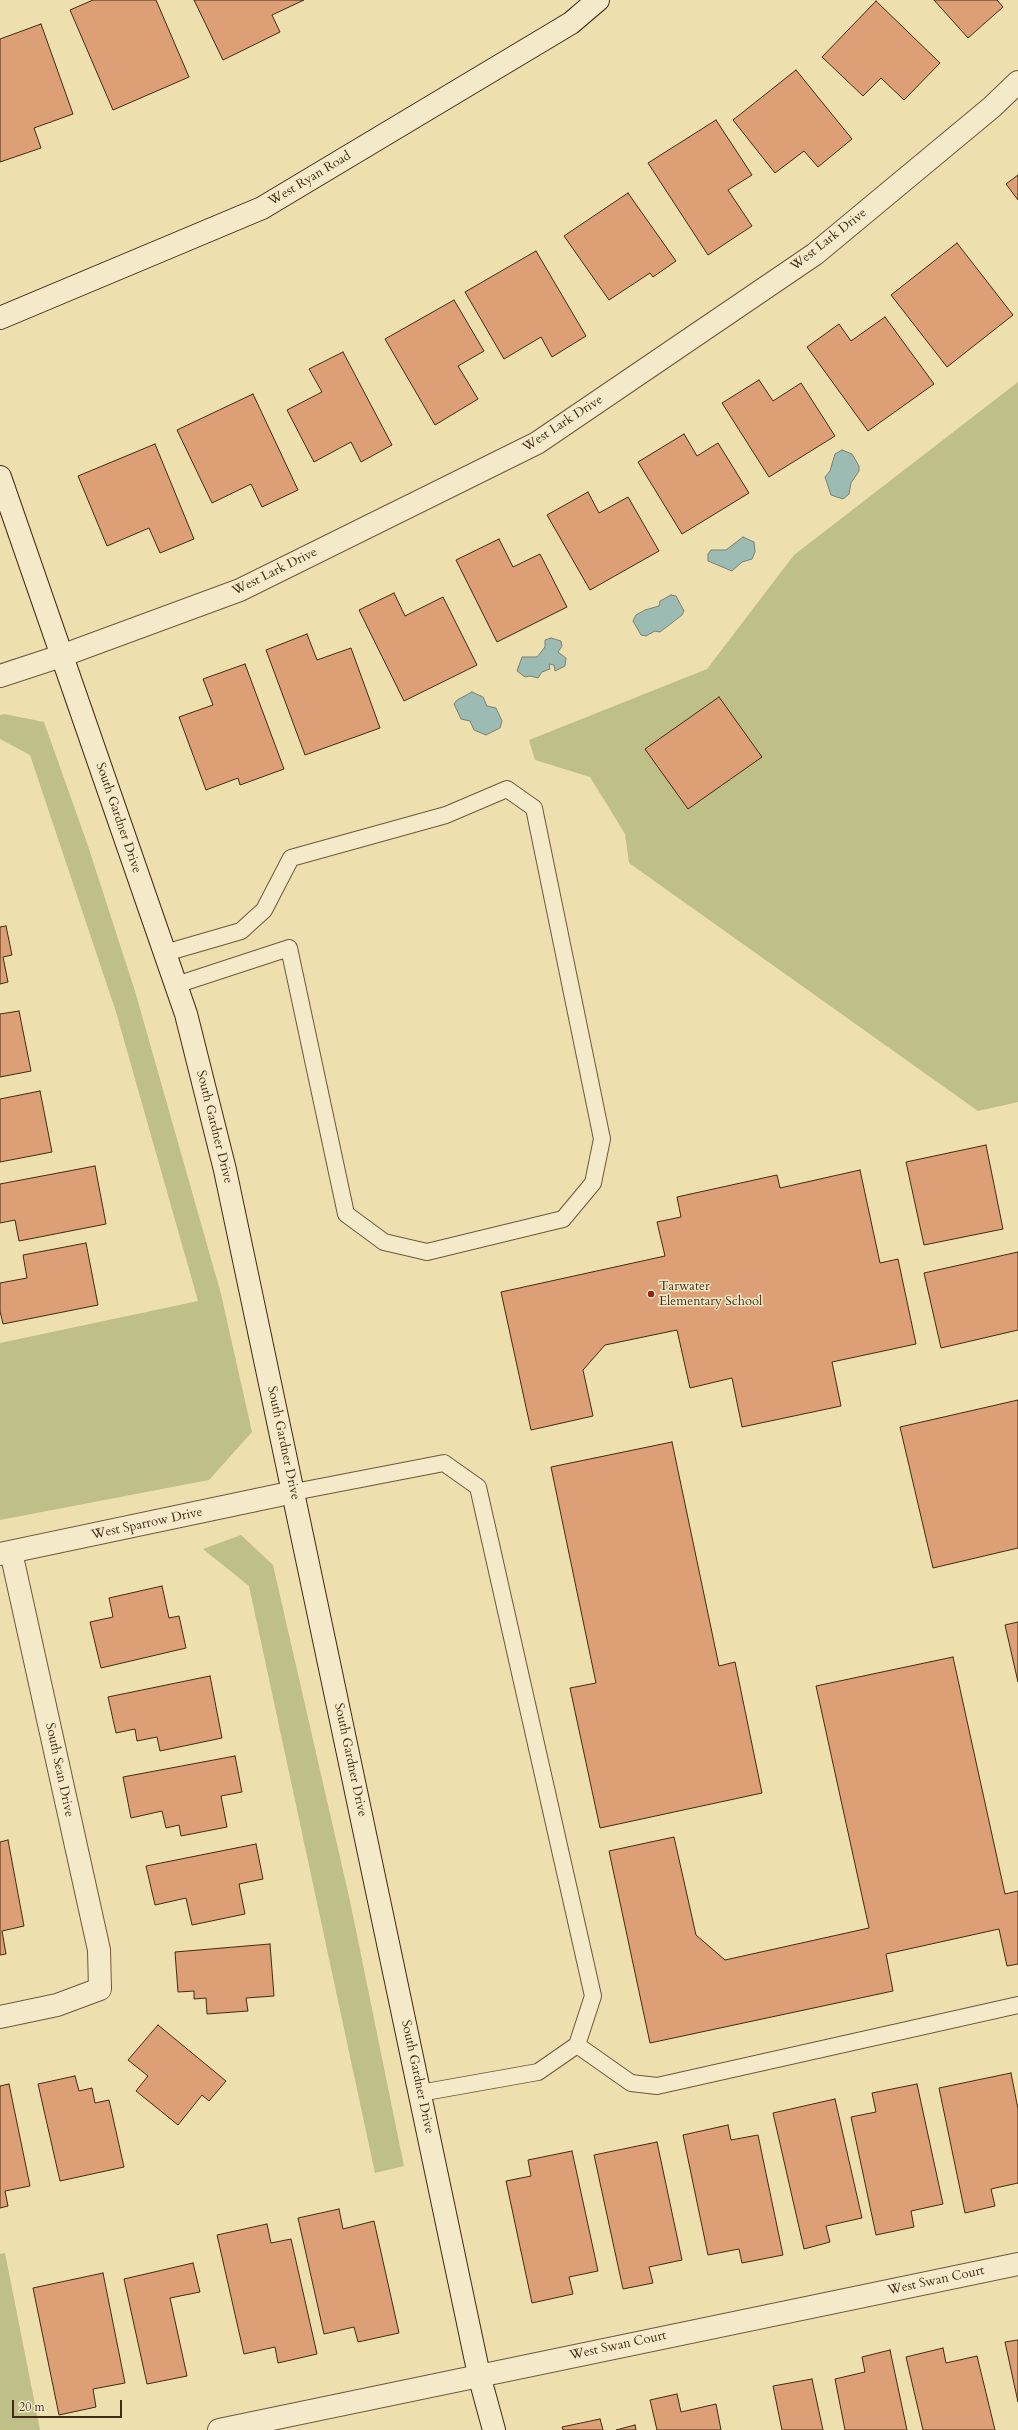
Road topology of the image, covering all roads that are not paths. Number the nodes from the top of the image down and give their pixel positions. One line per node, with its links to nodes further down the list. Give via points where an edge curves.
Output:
1 (598, 0): 3 (street, West Ryan Road, via 571,23 262,208)
2 (1018, 82): 5 (street, West Lark Drive, via 992,107 815,254 537,443 240,590)
3 (0, 318)
4 (0, 477): 5 (street, South Gardner Drive)
5 (61, 656): 6 (street, West Lark Drive); 7 (street, South Gardner Drive)
6 (0, 676)
7 (165, 953): 8 (street, South Gardner Drive); 8 (lane, via 241,931 264,910 291,858 446,815 507,789 534,808 602,1139 593,1183 563,1219 427,1252 384,1242 346,1214 289,948)
8 (176, 985): 9 (street, South Gardner Drive, via 186,1014 225,1170)
9 (294, 1492): 10 (street, West Sparrow Drive); 13 (lane, via 444,1463 478,1487 593,1996); 14 (street, South Gardner Drive)
10 (6, 1553): 12 (street, South Sean Drive, via 99,1950 100,1989 57,2005)
11 (1018, 2005): 13 (lane, via 657,2086 631,2083)
12 (0, 2017)
13 (577, 2045): 14 (lane, via 538,2072)
14 (420, 2092): 16 (street, South Gardner Drive)
15 (1018, 2264): 16 (street, West Swan Court)
16 (479, 2375): 17 (street, West Swan Court); 18 (street, South Gardner Drive)
17 (219, 2430)
18 (494, 2430)

